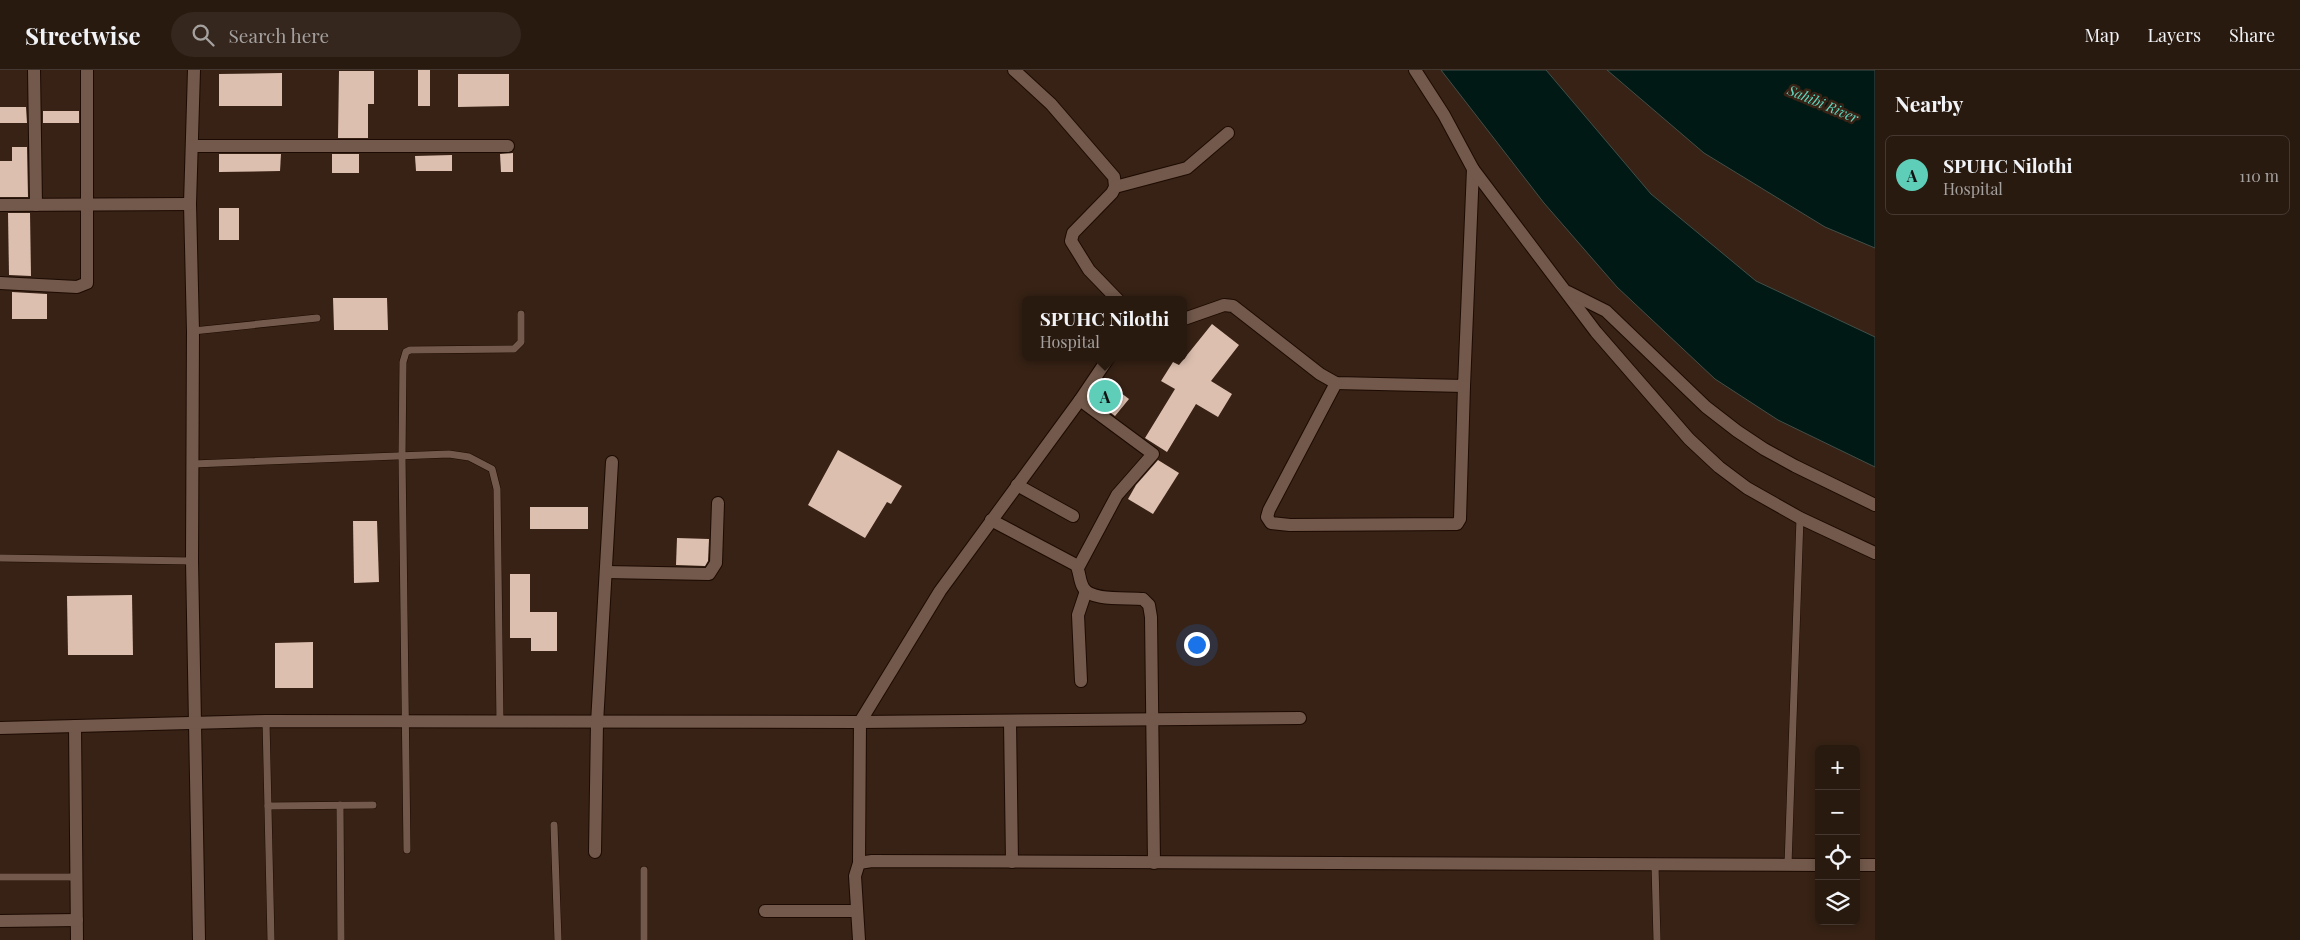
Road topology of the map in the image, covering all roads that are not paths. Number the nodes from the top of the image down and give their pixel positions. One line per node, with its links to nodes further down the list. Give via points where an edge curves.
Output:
1 (34, 70): 11 (street)
2 (87, 70): 12 (street)
3 (194, 70): 7 (street)
4 (1014, 70): 10 (street, via 1051,104 1112,173)
5 (1415, 70): 9 (street)
6 (1228, 133): 10 (street, via 1187,168)
7 (193, 146): 8 (street); 13 (street)
8 (508, 146)
9 (1473, 169): 16 (street); 24 (street)
10 (1115, 187): 17 (street, via 1074,233 1071,241 1089,270)
11 (36, 204): 12 (street); 14 (street)
12 (88, 204): 13 (street); 15 (street, via 88,276 84,285)
13 (190, 204): 21 (street)
14 (0, 205)
15 (0, 283)
16 (1564, 290): 31 (street, via 1606,311 1706,407 1764,450); 33 (street, via 1636,380 1689,439 1747,488)
17 (1114, 296)
18 (522, 314): 26 (lane, via 521,342 514,349 406,352)
19 (317, 318): 21 (lane)
20 (1187, 318): 23 (street, via 1224,305 1233,306)
21 (193, 331): 28 (street)
22 (1106, 361): 25 (street)
23 (1336, 383): 24 (street); 24 (street, via 1269,510 1267,517 1272,523 1457,524 1460,519)
24 (1464, 386)
25 (1080, 400): 29 (street); 38 (street, via 1153,454 1117,495)
26 (402, 456): 28 (lane); 46 (lane); 47 (lane, via 449,454 469,457 492,469 496,478)
27 (612, 462): 39 (street)
28 (193, 464): 37 (street)
29 (1017, 485): 32 (street); 34 (street)
30 (718, 503): 39 (street, via 716,562 709,574)
31 (1875, 505)
32 (1073, 516)
33 (1800, 518): 35 (street); 63 (lane)
34 (991, 520): 38 (street, via 1068,559); 48 (street, via 931,605)
35 (1875, 553)
36 (0, 558): 37 (lane)
37 (192, 561): 50 (street)
38 (1078, 568): 40 (street)
39 (606, 572): 49 (street)
40 (1086, 592): 41 (street, via 1078,615); 43 (street, via 1102,597 1143,600 1149,605)
41 (1081, 681)
42 (1300, 718): 43 (street)
43 (1151, 720): 44 (street); 61 (street)
44 (1010, 721): 48 (street); 59 (street)
45 (266, 722): 46 (street); 50 (street); 55 (lane)
46 (406, 722): 47 (street); 57 (lane)
47 (500, 722): 49 (street)
48 (860, 722): 49 (street); 60 (street)
49 (597, 723): 58 (street)
50 (196, 724): 51 (street); 75 (street)
51 (75, 726): 52 (street); 69 (street)
52 (0, 728)
53 (340, 805): 54 (lane); 55 (lane); 77 (lane)
54 (373, 805)
55 (268, 806): 76 (lane)
56 (554, 825): 78 (lane)
57 (407, 850)
58 (595, 852)
59 (1012, 862): 60 (street); 61 (street)
60 (859, 863): 71 (street, via 855,876)
61 (1154, 863): 62 (street)
62 (1655, 865): 63 (street); 81 (lane)
63 (1788, 865): 64 (street)
64 (1815, 865)
65 (1860, 865): 66 (street)
66 (1875, 865)
67 (644, 870): 79 (lane)
68 (0, 877): 69 (lane)
69 (76, 877): 72 (street)
70 (765, 911): 71 (street)
71 (857, 911): 80 (street)
72 (77, 920): 73 (street); 74 (street)
73 (0, 921)
74 (77, 940)
75 (199, 940)
76 (271, 940)
77 (341, 940)
78 (558, 940)
79 (644, 940)
80 (859, 940)
81 (1657, 940)

